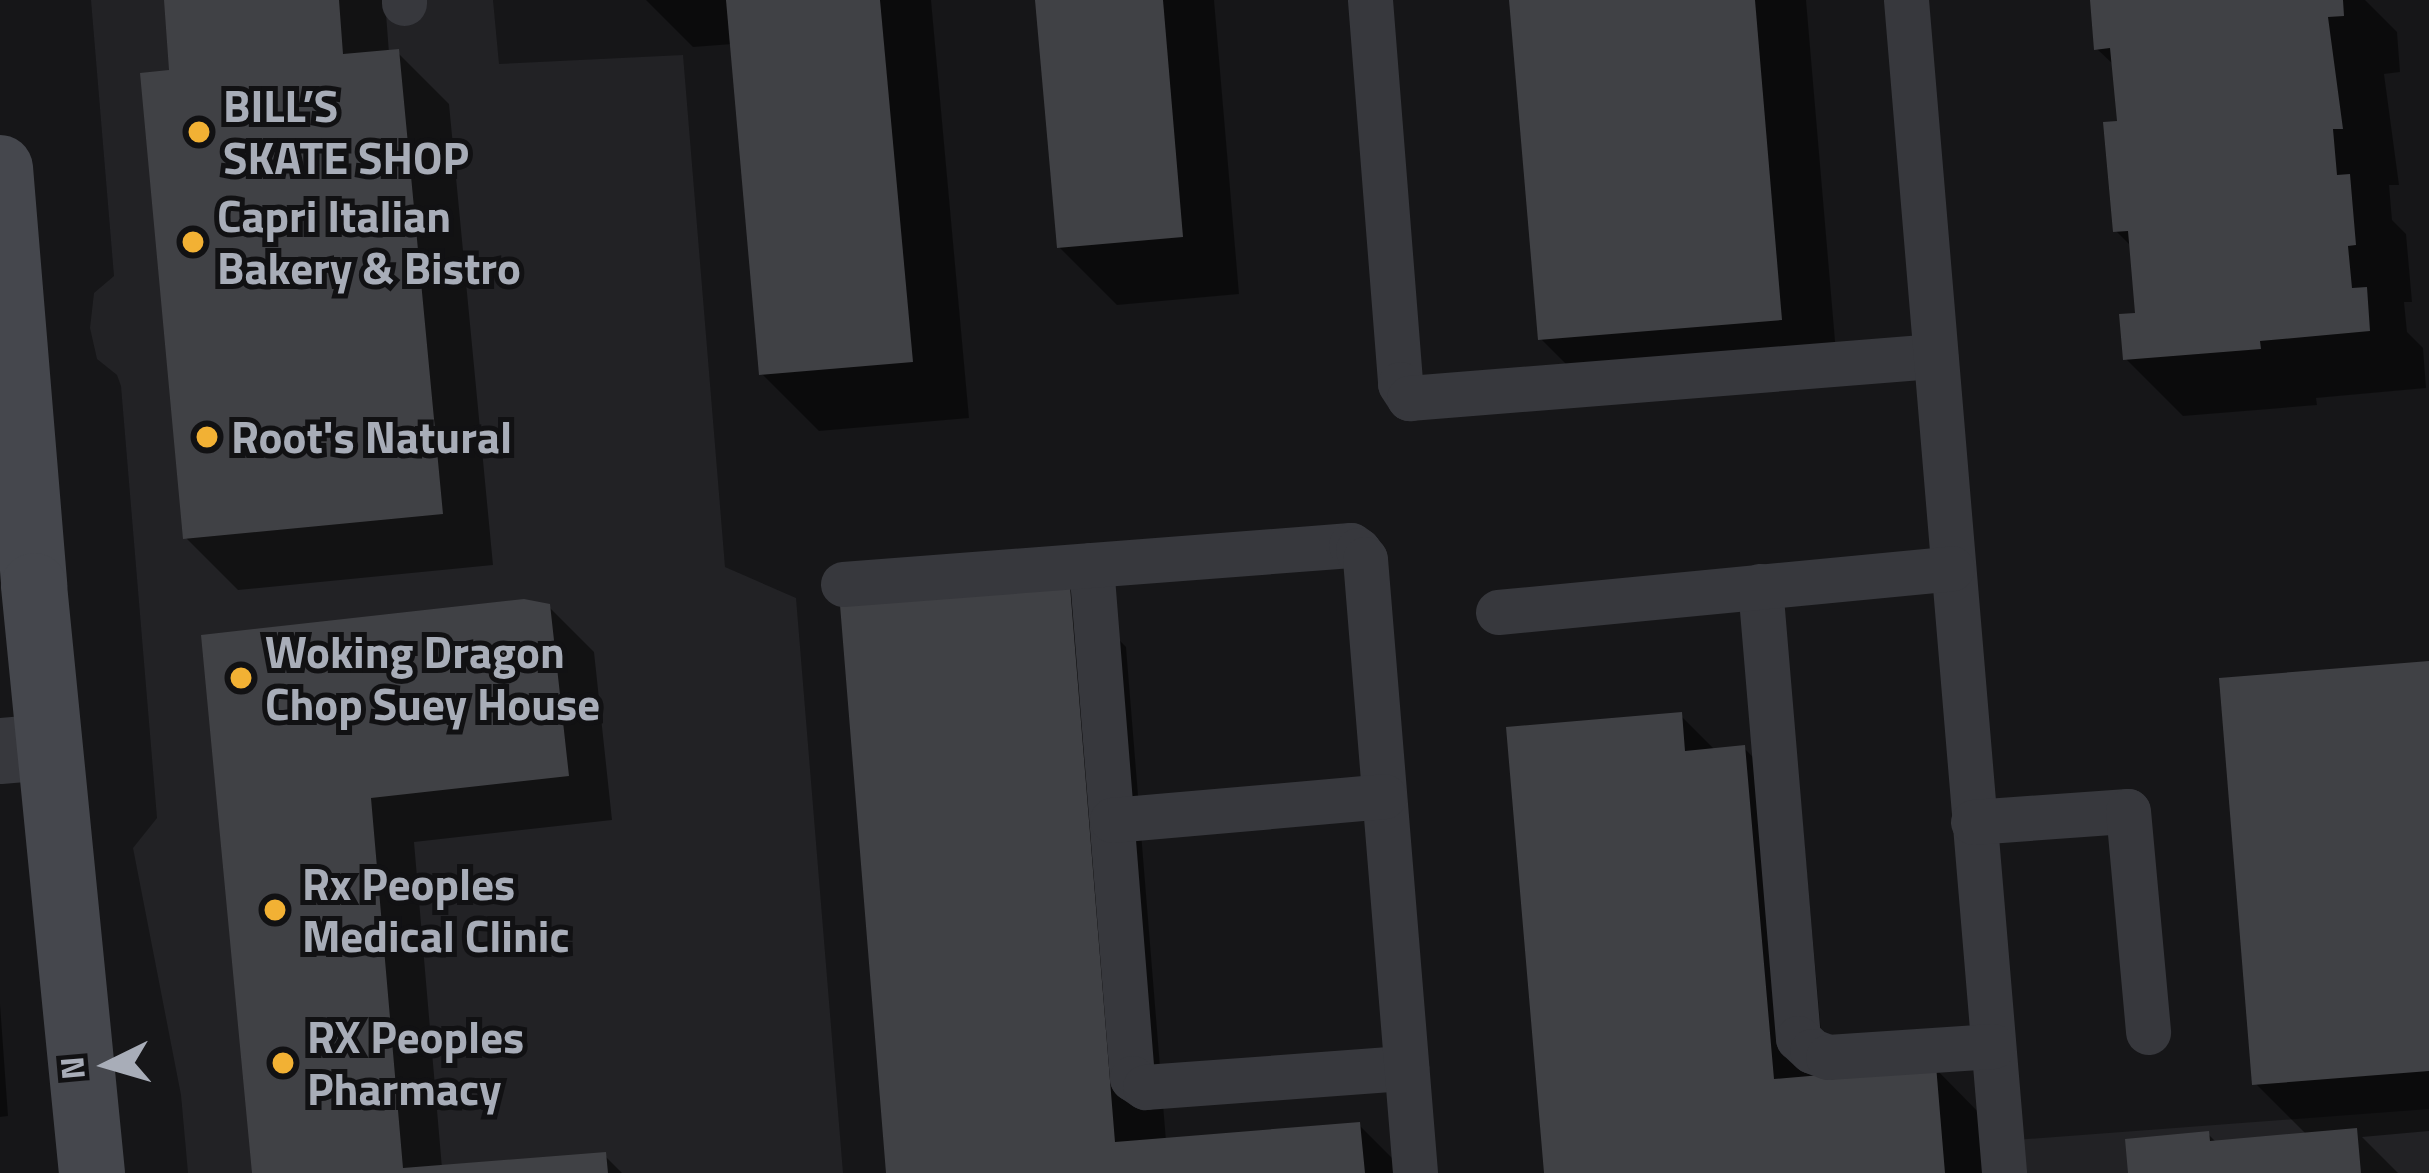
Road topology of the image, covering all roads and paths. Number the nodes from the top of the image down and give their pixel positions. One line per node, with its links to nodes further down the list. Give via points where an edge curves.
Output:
1 (1370, 0): 4 (lane, via 1400,384 1409,398)
2 (1906, 0): 4 (lane)
3 (0, 168): 10 (main road)
4 (1935, 356): 6 (lane)
5 (1091, 565): 7 (lane); 11 (lane, via 1352,545 1365,559); 12 (lane)
6 (1952, 568): 8 (lane); 13 (lane)
7 (843, 584)
8 (1760, 586): 9 (lane); 15 (lane, via 1798,1038 1828,1057)
9 (1498, 612)
10 (25, 749): 17 (main road)
11 (1384, 796): 12 (lane); 16 (lane)
12 (1112, 820): 16 (lane, via 1138,1084)
13 (1973, 822): 14 (lane, via 2128,811); 15 (lane)
14 (2148, 1032)
15 (1993, 1046): 19 (lane)
16 (1406, 1067): 18 (lane)
17 (92, 1173)
18 (1415, 1173)
19 (2004, 1173)

